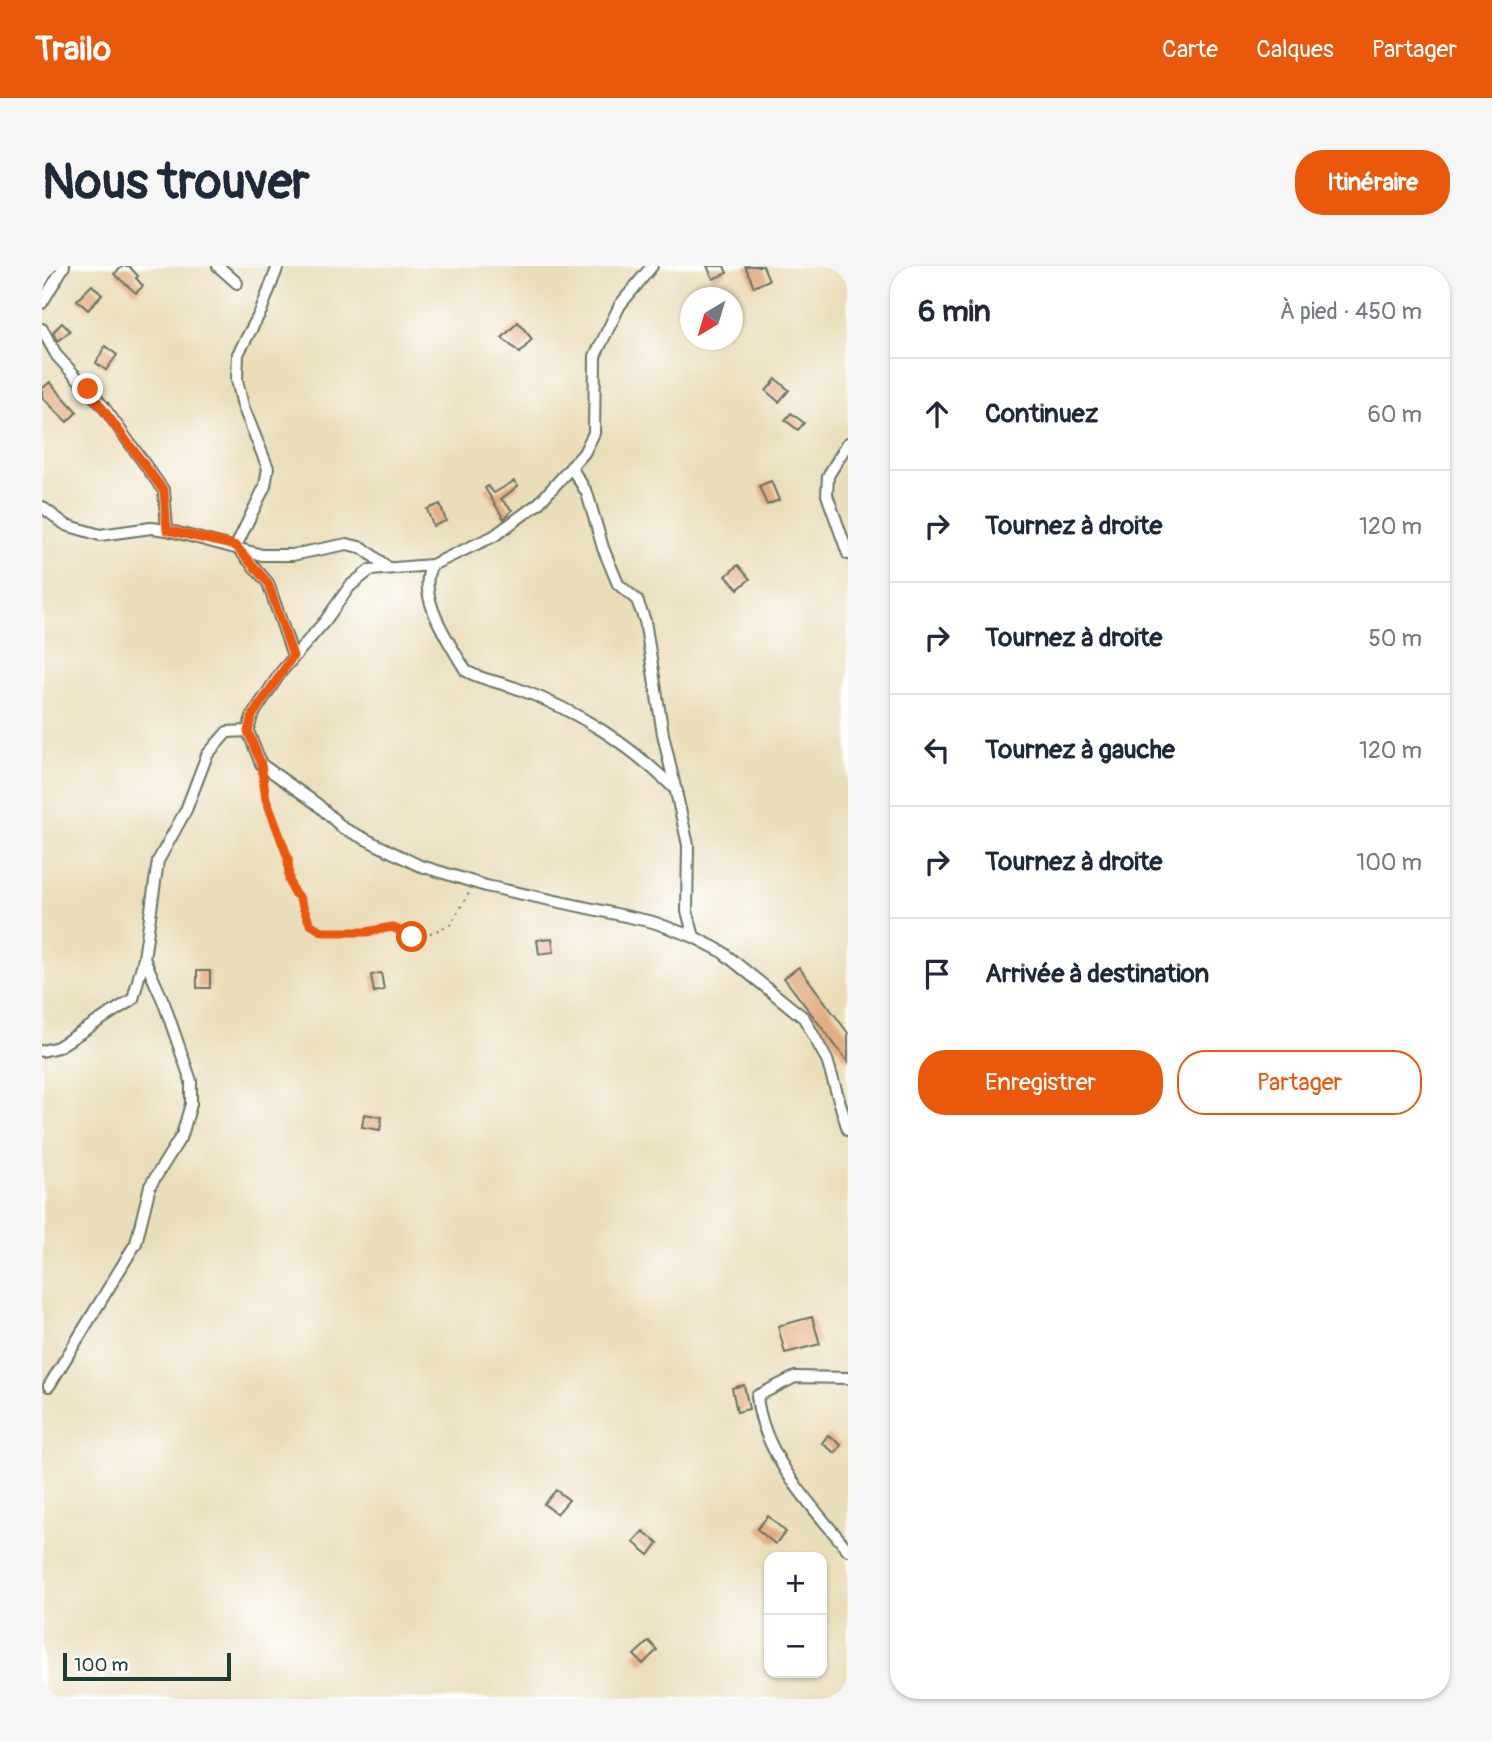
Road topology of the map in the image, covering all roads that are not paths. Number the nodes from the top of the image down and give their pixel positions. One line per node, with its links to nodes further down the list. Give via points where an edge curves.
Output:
1 (64, 266): 6 (street)
2 (218, 266): 5 (street)
3 (278, 266): 12 (street, via 238,354 243,406 268,468 265,486)
4 (652, 266): 9 (street, via 620,305 595,356 594,433)
5 (237, 283)
6 (42, 303)
7 (42, 330): 11 (street, via 57,356 103,406 164,491)
8 (848, 443): 13 (street, via 828,477 827,495)
9 (571, 467): 14 (street, via 539,503 494,536); 18 (street, via 587,493 618,584 636,600 645,621 663,734)
10 (42, 507): 11 (street, via 66,525 100,535)
11 (167, 530): 12 (street)
12 (236, 546): 15 (street, via 262,555 292,555 347,544 362,548); 16 (street, via 268,583)
13 (848, 554)
14 (432, 565): 15 (street); 18 (street, via 425,576 433,612 466,671 516,687 596,723)
15 (387, 567): 16 (street, via 370,570 350,586)
16 (293, 656): 17 (street, via 252,716)
17 (248, 731): 19 (street, via 261,764 343,828 418,865 486,886 653,922); 20 (street, via 227,732 212,746 158,862)
18 (679, 793): 19 (street, via 688,845 687,911)
19 (694, 937): 22 (street, via 721,951 804,1018 827,1060)
20 (144, 958): 21 (street, via 133,999 58,1047); 24 (street, via 191,1081 191,1104 182,1135 150,1186 135,1243)
21 (42, 1051)
22 (848, 1130)
23 (848, 1378): 25 (street, via 795,1377 757,1396 759,1413 779,1461)
24 (49, 1386)
25 (848, 1550)

